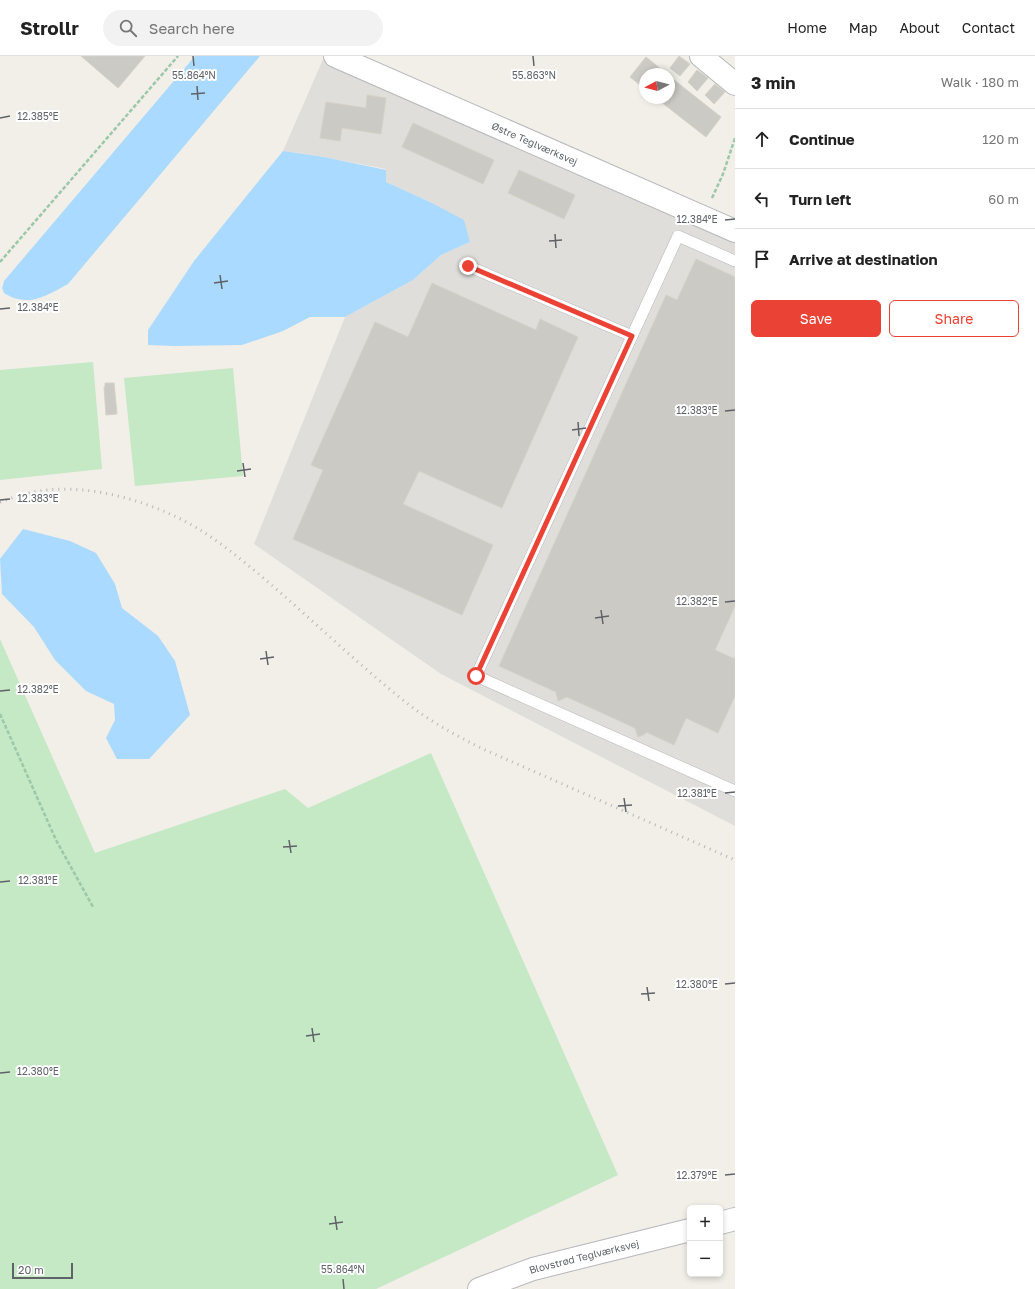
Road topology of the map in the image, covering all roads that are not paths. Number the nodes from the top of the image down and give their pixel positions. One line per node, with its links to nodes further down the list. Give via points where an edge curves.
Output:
1 (335, 56): 4 (street, Østre Teglværksvej)
2 (701, 56): 3 (street)
3 (735, 84)
4 (735, 231)
5 (735, 261): 7 (lane, via 678,236)
6 (468, 266): 7 (lane)
7 (632, 336): 8 (lane, via 476,676)
8 (735, 791)
9 (735, 1219): 10 (street)
10 (723, 1222)
11 (687, 1231): 12 (street, Blovstrød Teglværksvej, via 533,1269)
12 (480, 1289)

